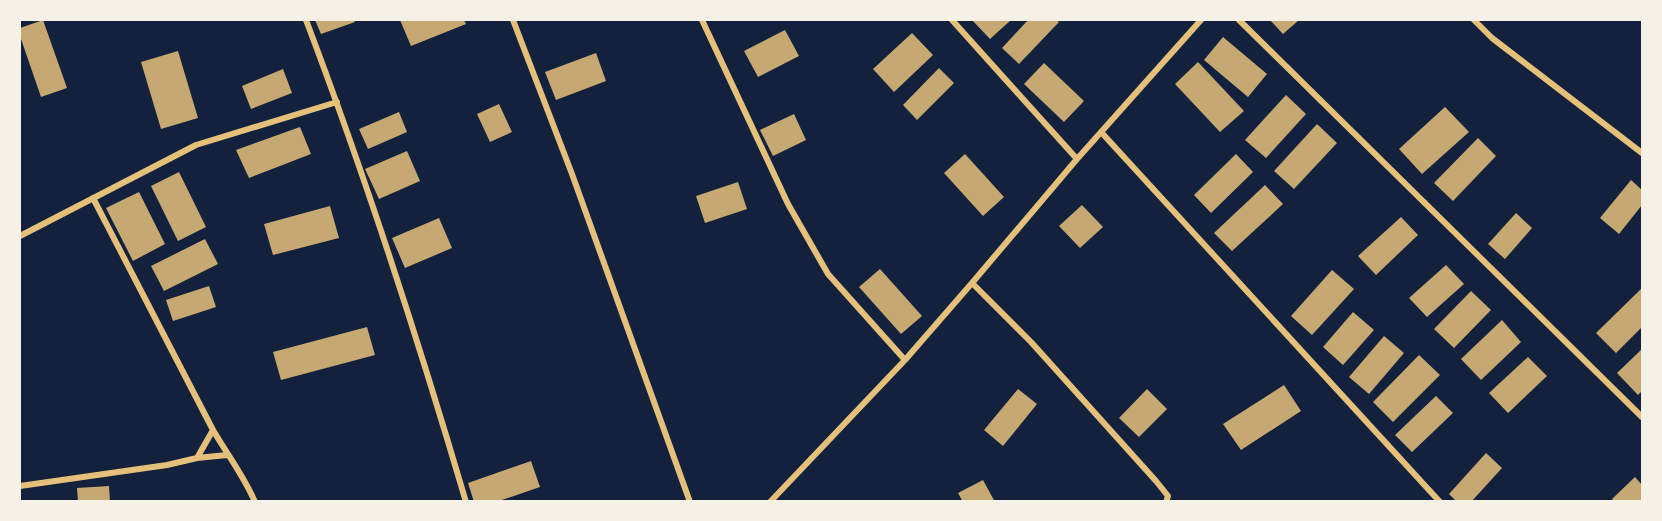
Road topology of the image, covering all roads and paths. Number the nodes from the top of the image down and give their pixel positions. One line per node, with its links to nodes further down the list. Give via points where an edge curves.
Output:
1 (306, 20): 8 (street)
2 (513, 20): 23 (street)
3 (702, 20): 15 (street, via 788,204 828,274)
4 (952, 20): 11 (street)
5 (1201, 20): 9 (street)
6 (1239, 20): 16 (street)
7 (1474, 20): 10 (street)
8 (337, 102): 12 (street, via 196,145); 22 (street, via 392,262)
9 (1101, 132): 11 (street); 26 (street)
10 (1642, 153)
11 (1077, 159): 14 (street)
12 (93, 198): 13 (street); 17 (street)
13 (20, 236)
14 (972, 283): 15 (street); 25 (street, via 1032,342 1156,481 1168,496)
15 (904, 360): 24 (street)
16 (1642, 417)
17 (213, 430): 18 (street); 19 (street)
18 (227, 455): 19 (street); 21 (street, via 248,483)
19 (197, 458): 20 (street)
20 (20, 486)
21 (255, 501)
22 (466, 501)
23 (690, 501)
24 (770, 501)
25 (1166, 501)
26 (1440, 501)

